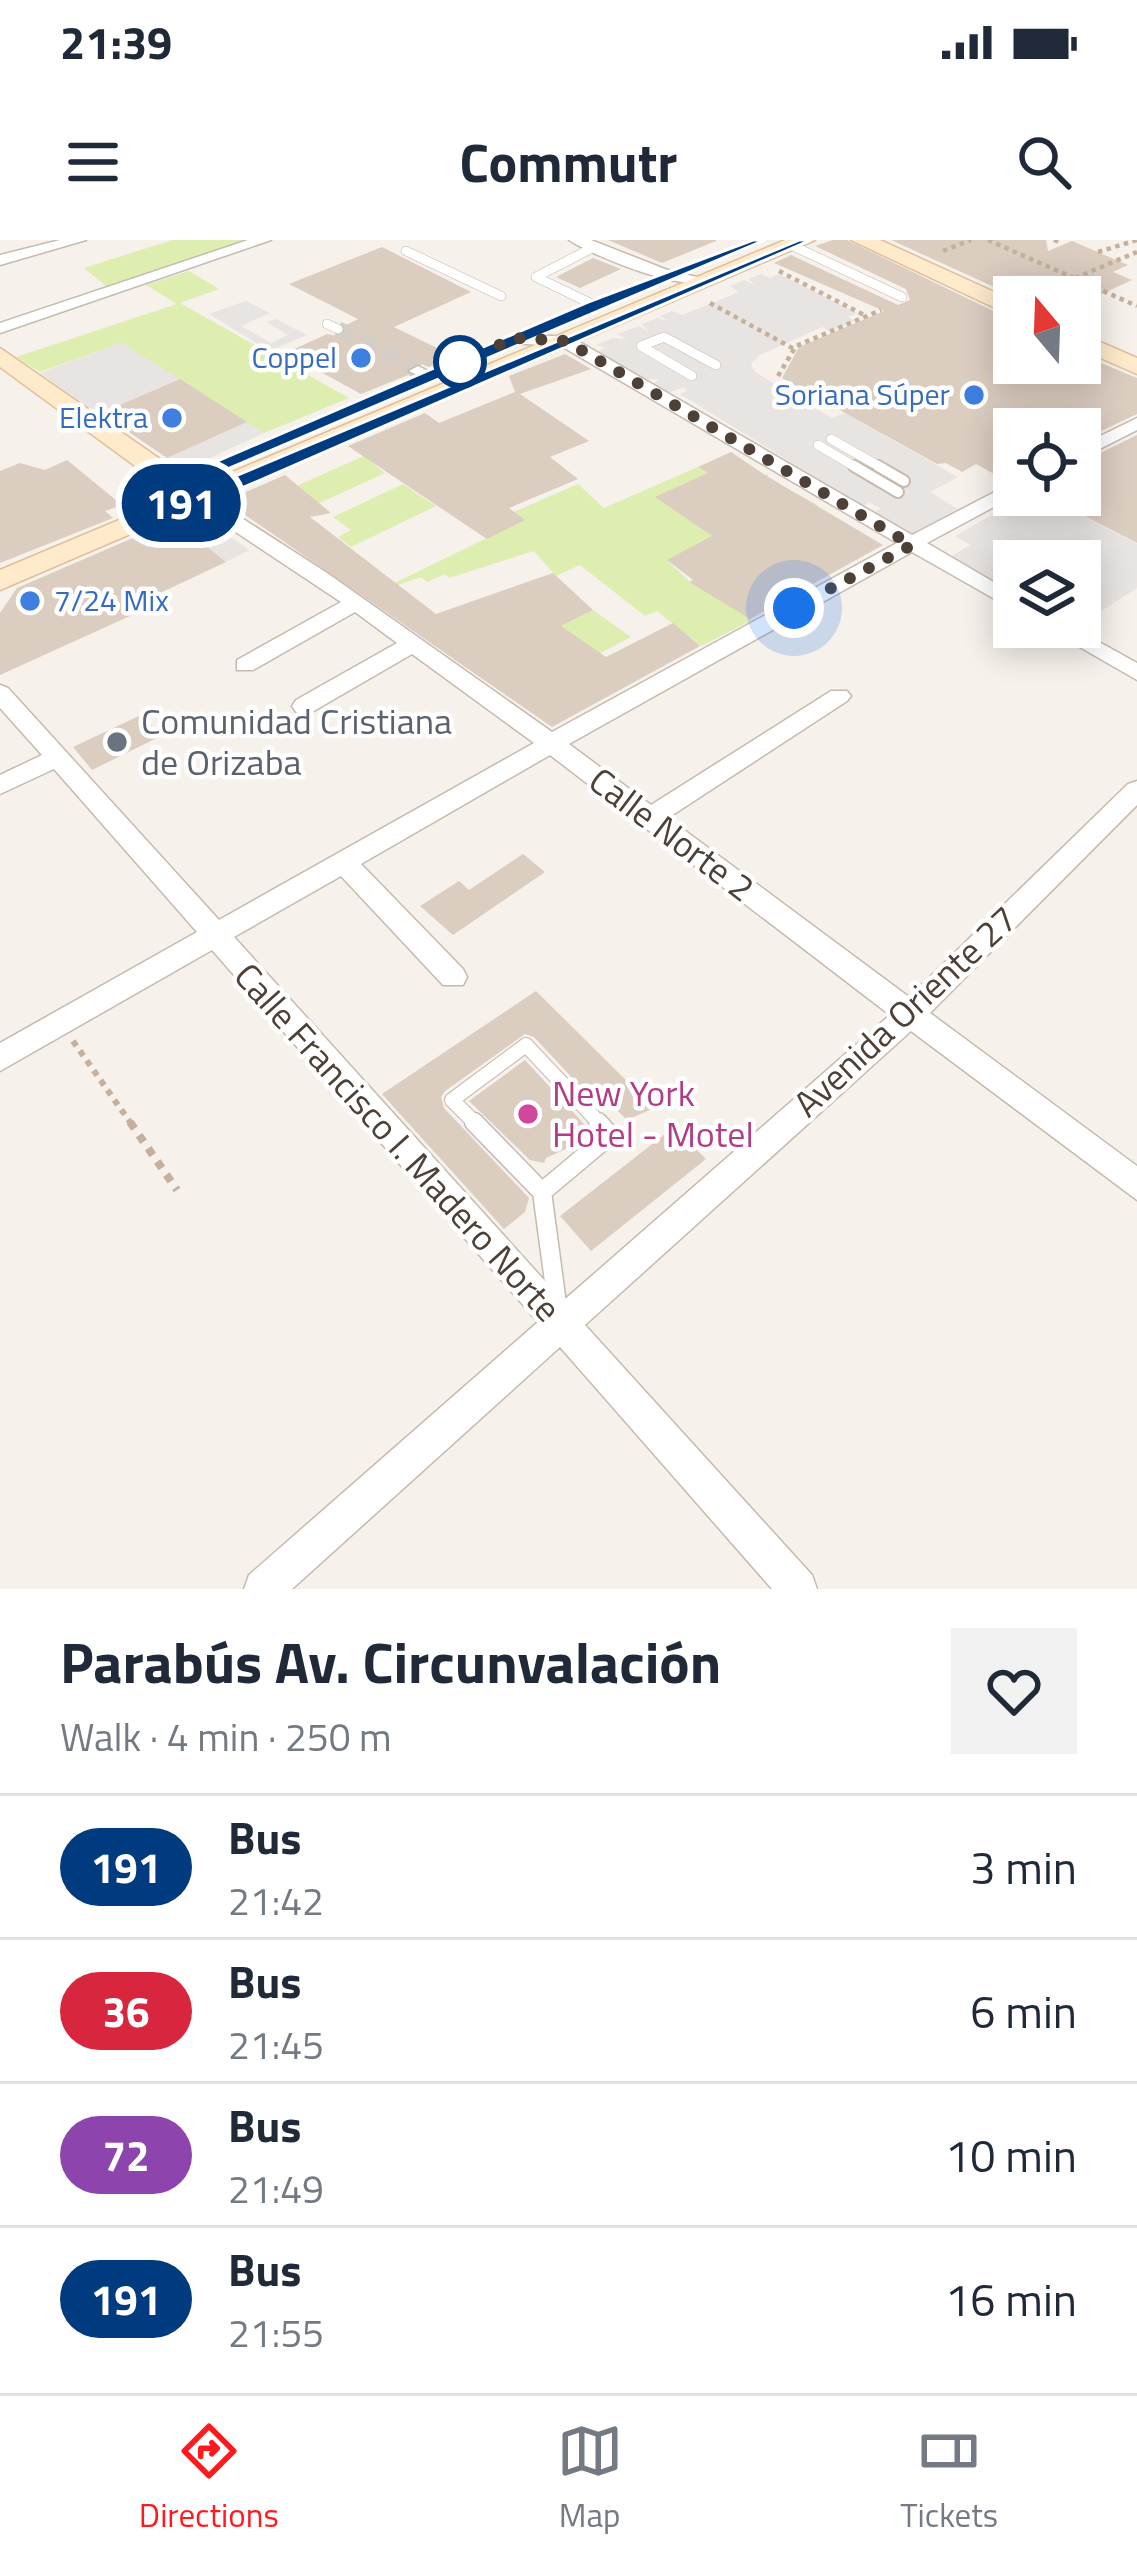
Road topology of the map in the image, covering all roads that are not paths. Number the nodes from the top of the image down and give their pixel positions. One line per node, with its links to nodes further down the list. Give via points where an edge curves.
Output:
1 (78, 240): 8 (street)
2 (263, 240): 15 (street)
3 (862, 240): 13 (main road)
4 (586, 243): 9 (street); 14 (lane, via 536,277)
5 (798, 243): 6 (main road); 12 (lane)
6 (757, 250): 9 (main road); 10 (main road)
7 (406, 251): 11 (lane)
8 (0, 260)
9 (668, 275): 10 (street); 14 (main road)
10 (707, 292): 17 (main road)
11 (501, 296)
12 (902, 297)
13 (993, 300)
14 (593, 305): 16 (main road)
15 (0, 328)
16 (515, 338): 17 (street); 28 (main road, via 424,374)
17 (566, 341): 28 (main road, via 220,491); 30 (street)
18 (1101, 350): 21 (main road)
19 (0, 356): 28 (main road)
20 (716, 365): 22 (lane, via 664,337 641,346)
21 (1137, 367)
22 (692, 376)
23 (0, 378): 28 (main road)
24 (1137, 423): 26 (street)
25 (831, 439): 27 (lane, via 901,486)
26 (1101, 442)
27 (818, 445)
28 (177, 497): 31 (main road); 33 (street, Calle Norte 2)
29 (993, 500): 30 (street)
30 (912, 545): 32 (street); 41 (street)
31 (0, 581)
32 (993, 591)
33 (356, 603): 34 (street, Calle Norte 2); 36 (street)
34 (413, 644): 40 (street); 41 (street, Calle Norte 2)
35 (1092, 648): 37 (street)
36 (245, 665)
37 (1137, 674)
38 (0, 693): 42 (street, Calle Francisco I. Madero Norte)
39 (839, 696): 45 (street)
40 (304, 706)
41 (551, 743): 45 (street, Calle Norte 2); 46 (street)
42 (59, 757): 43 (street); 47 (street, Calle Francisco I. Madero Norte)
43 (0, 784)
44 (1137, 790): 49 (street, Avenida Oriente 27)
45 (651, 817): 49 (street, Calle Norte 2)
46 (342, 861): 47 (street); 48 (street)
47 (212, 935): 50 (street); 53 (street, Calle Francisco I. Madero Norte)
48 (452, 977)
49 (908, 1016): 51 (street, Calle Norte 2); 53 (street, Avenida Oriente 27)
50 (0, 1058)
51 (1137, 1185)
52 (542, 1192): 52 (lane, via 610,1135 526,1046 452,1100); 53 (lane)
53 (560, 1322): 54 (street, Avenida Oriente 27); 55 (street, Calle Francisco I. Madero Norte)
54 (263, 1589)
55 (798, 1589)

